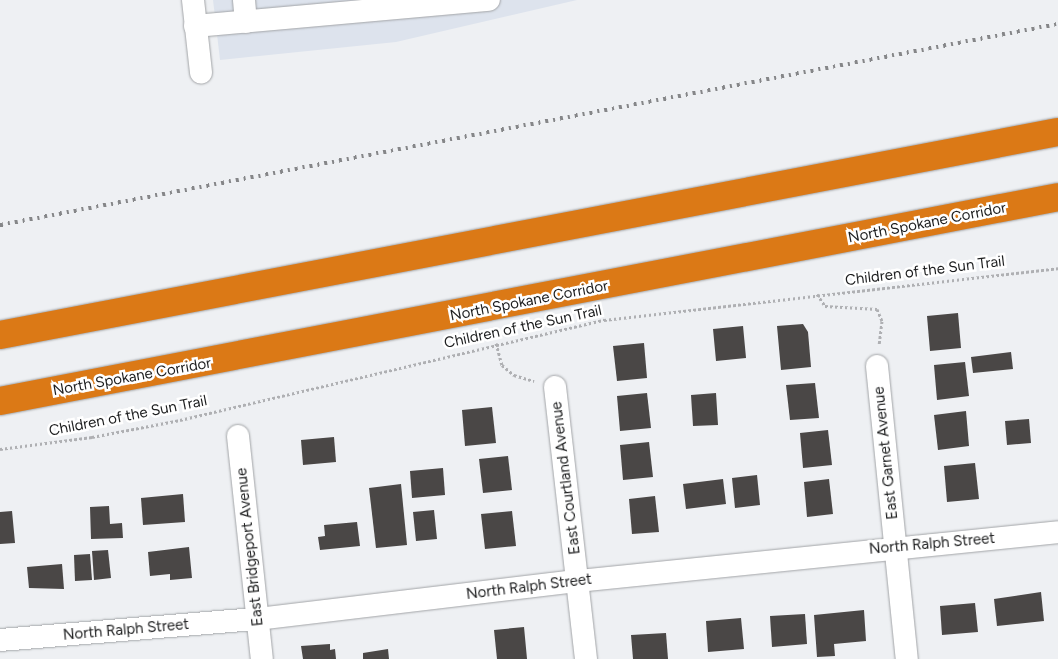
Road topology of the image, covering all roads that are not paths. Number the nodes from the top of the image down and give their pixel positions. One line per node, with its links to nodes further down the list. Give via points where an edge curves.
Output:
1 (193, 0): 5 (street)
2 (489, 0): 3 (street)
3 (456, 1): 4 (street)
4 (245, 11): 5 (street)
5 (195, 26): 6 (street)
6 (201, 73)
7 (1058, 132): 9 (highway)
8 (1058, 197): 12 (highway, North Spokane Corridor)
9 (0, 335)
10 (876, 366): 15 (street, East Garnet Avenue)
11 (555, 387): 16 (street, East Courtland Avenue)
12 (0, 401)
13 (238, 436): 17 (street, East Bridgeport Avenue)
14 (1058, 532): 15 (street, North Ralph Street)
15 (896, 547): 16 (street, North Ralph Street); 21 (street, East Garnet Avenue)
16 (578, 581): 17 (street, North Ralph Street); 20 (street, East Courtland Avenue)
17 (257, 618): 18 (street, North Ralph Street); 19 (street, East Bridgeport Avenue)
18 (0, 640)
19 (262, 659)
20 (586, 659)
21 (907, 659)

